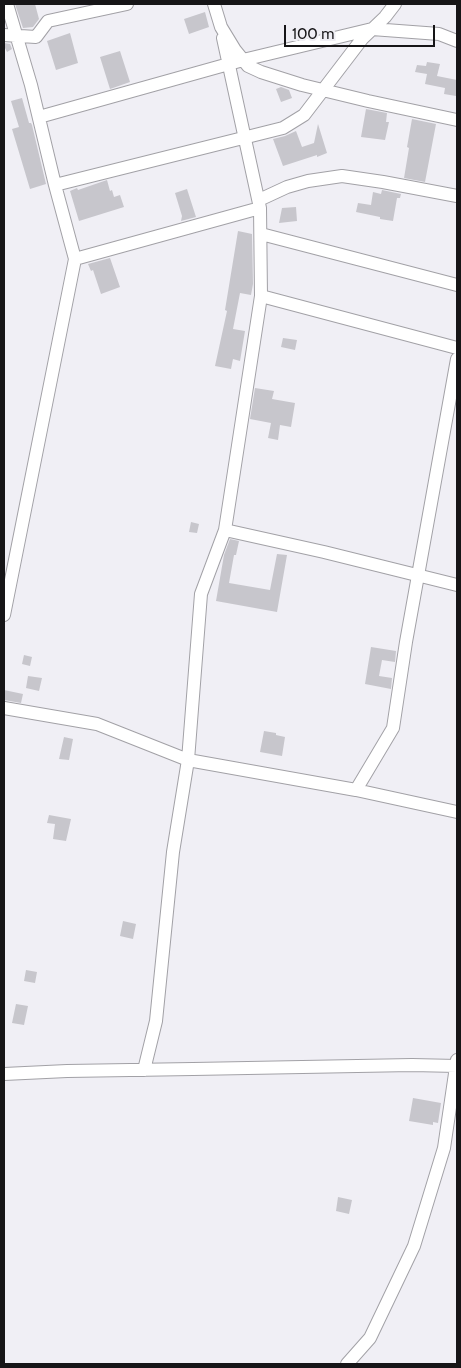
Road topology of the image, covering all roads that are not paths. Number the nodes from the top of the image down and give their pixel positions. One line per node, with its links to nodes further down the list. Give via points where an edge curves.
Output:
1 (7, 4): 7 (street)
2 (127, 4): 7 (street, via 48,21 36,37)
3 (214, 4): 5 (street)
4 (395, 4): 6 (street)
5 (221, 27): 9 (street); 10 (street)
6 (372, 29): 8 (street, via 439,34); 9 (street); 11 (street)
7 (10, 35): 12 (street, via 31,85)
8 (457, 41)
9 (244, 60): 10 (street); 11 (street, via 248,66 261,72)
10 (229, 64): 12 (street); 14 (street)
11 (323, 90): 13 (street); 14 (street, via 304,115 283,128)
12 (39, 117): 15 (street)
13 (457, 120)
14 (245, 137): 15 (street); 17 (street)
15 (55, 185): 19 (street)
16 (457, 196): 17 (street, via 342,176 287,187)
17 (260, 204): 18 (street); 19 (street)
18 (261, 234): 20 (street); 21 (street)
19 (75, 259): 27 (street)
20 (457, 284)
21 (261, 296): 22 (street); 24 (street)
22 (457, 348)
23 (457, 359): 25 (street)
24 (225, 530): 25 (street); 29 (street, via 201,594)
25 (419, 576): 26 (street); 30 (street, via 393,728)
26 (457, 585)
27 (4, 615)
28 (4, 708): 29 (street, via 97,724)
29 (188, 760): 30 (street); 34 (street, via 173,852 156,1021)
30 (356, 790): 31 (street)
31 (457, 812)
32 (457, 1060): 33 (street)
33 (457, 1066): 34 (street); 36 (street, via 444,1148 414,1246 370,1338)
34 (144, 1070): 35 (street)
35 (4, 1074)
36 (347, 1364)

